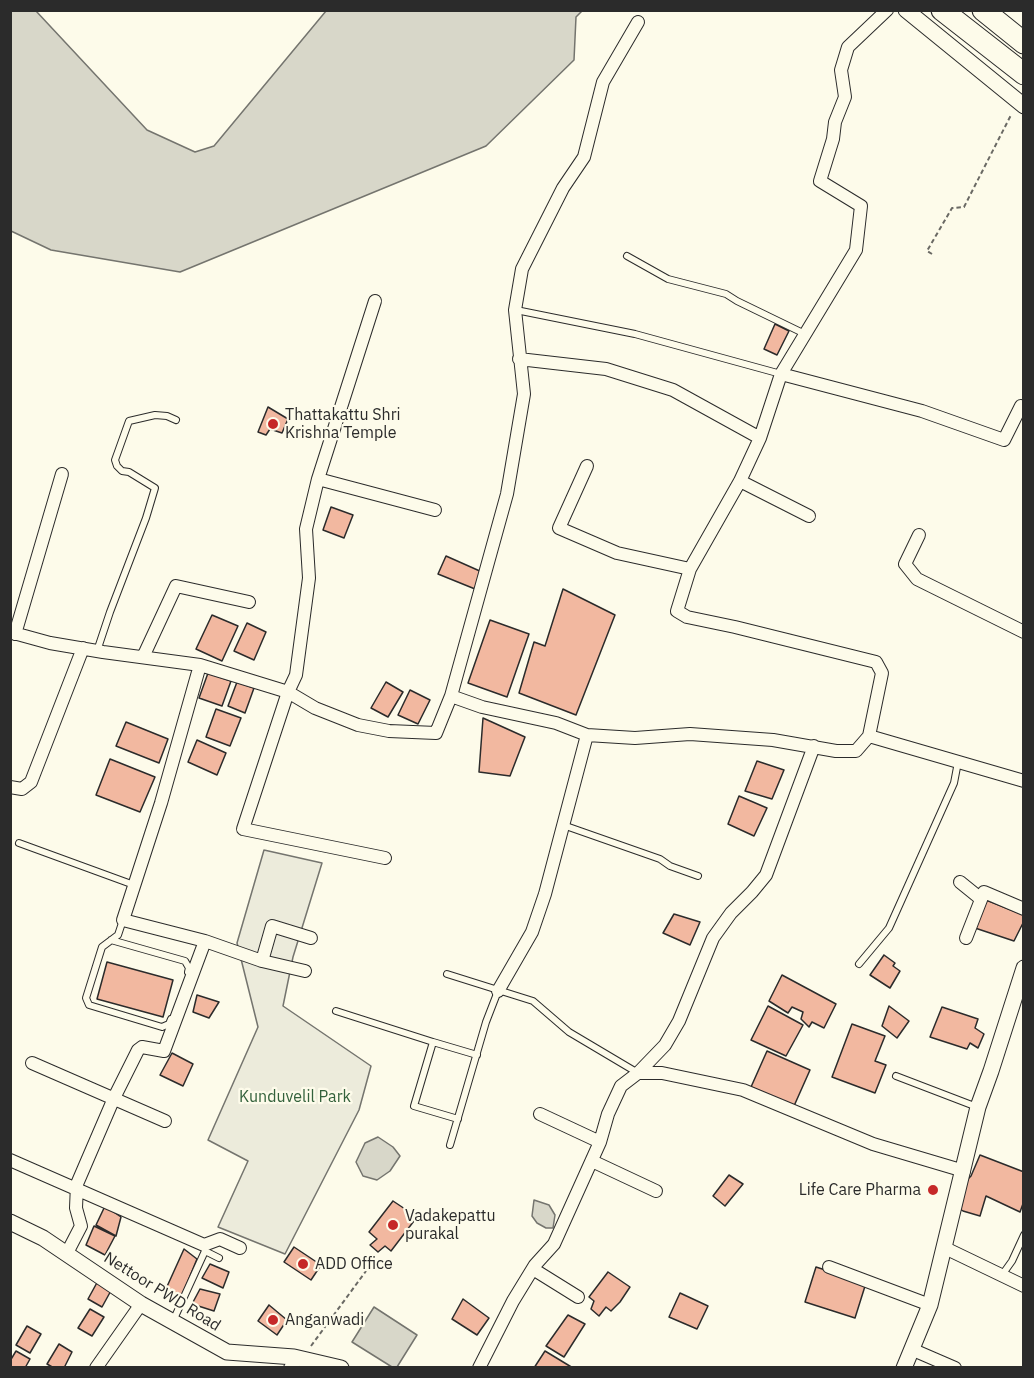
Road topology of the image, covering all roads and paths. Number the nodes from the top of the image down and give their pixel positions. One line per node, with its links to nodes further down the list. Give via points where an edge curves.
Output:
1 (887, 10): 13 (street, via 848,47 841,70 845,97 820,181 861,206 856,250)
2 (906, 10): 8 (street)
3 (942, 10): 7 (highway)
4 (983, 10): 6 (highway)
5 (638, 22): 12 (street, via 603,82 584,157 563,188 522,268)
6 (1023, 43)
7 (1023, 74)
8 (1021, 104): 9 (path, via 964,207 952,208 927,251)
9 (932, 254)
10 (627, 256): 13 (lane, via 668,279 726,294)
11 (375, 301): 21 (street)
12 (515, 310): 14 (street); 15 (lane, via 635,334)
13 (804, 334): 15 (street)
14 (519, 358): 18 (street, via 606,369 673,390); 35 (street, via 524,394 507,494)
15 (781, 374): 16 (street, via 922,411 1004,441); 18 (street)
16 (1023, 407)
17 (176, 420): 31 (lane, via 155,415 129,420 115,460 122,471 155,488)
18 (760, 438): 22 (street)
19 (587, 466): 26 (street, via 559,528 617,553)
20 (62, 474): 29 (street)
21 (318, 479): 23 (street); 34 (street, via 306,529 309,578 296,675)
22 (740, 481): 24 (street); 26 (street)
23 (435, 510)
24 (809, 516)
25 (919, 535): 28 (street, via 905,564 917,579)
26 (690, 569): 37 (street, via 677,610 687,617 876,662 882,673)
27 (249, 602): 32 (street, via 176,586)
28 (1023, 632)
29 (13, 633): 30 (street)
30 (83, 648): 31 (street); 41 (street, via 31,782 22,789)
31 (97, 651): 32 (street)
32 (143, 657): 33 (street)
33 (200, 664): 34 (street); 47 (street, via 162,803)
34 (288, 692): 35 (street, via 358,725 436,733); 44 (street, via 243,829)
35 (451, 696): 36 (street, via 556,723)
36 (586, 735): 38 (street, via 635,738 690,734); 42 (street)
37 (869, 736): 38 (street, via 856,752); 39 (street)
38 (814, 746): 65 (street, via 766,875 713,938 679,1021 665,1045)
39 (958, 762): 40 (street); 56 (lane, via 954,783 889,928)
40 (1023, 781)
41 (10, 787)
42 (563, 825): 45 (lane); 60 (street, via 532,932)
43 (19, 843): 47 (lane)
44 (385, 858)
45 (698, 876)
46 (960, 882): 48 (street)
47 (134, 885): 50 (street)
48 (981, 899): 49 (street, via 984,892); 52 (street)
49 (1023, 909)
50 (123, 920): 53 (lane, via 118,935); 54 (street)
51 (311, 938): 55 (street, via 272,926)
52 (966, 938)
53 (111, 940): 53 (lane, via 185,961 189,968 169,1024 162,1027 89,1005 86,998 102,947)
54 (205, 941): 55 (street); 67 (street, via 164,1051 142,1047 138,1050)
55 (262, 961): 58 (street)
56 (859, 964)
57 (1023, 968): 68 (street)
58 (304, 971)
59 (447, 974): 60 (lane)
60 (498, 991): 63 (lane); 65 (lane, via 533,1001 569,1032)
61 (336, 1011): 62 (lane)
62 (433, 1042): 63 (lane); 70 (lane, via 414,1106)
63 (477, 1054): 70 (lane)
64 (32, 1063): 67 (street)
65 (638, 1073): 72 (street, via 621,1086); 76 (street, via 662,1073 743,1090 873,1144)
66 (896, 1076): 68 (lane)
67 (114, 1098): 71 (street); 77 (street)
68 (978, 1107): 76 (street)
69 (540, 1114): 72 (street)
70 (458, 1119): 73 (lane)
71 (165, 1121)
72 (600, 1142): 75 (street)
73 (450, 1145)
74 (10, 1160): 77 (street)
75 (592, 1161): 78 (street); 86 (street, via 554,1244)
76 (963, 1172): 82 (street)
77 (76, 1188): 81 (street, via 204,1245 220,1239); 83 (street, via 81,1226)
78 (656, 1191)
79 (12, 1228): 83 (street, Nettoor PWD Road, via 44,1238)
80 (1023, 1235): 88 (lane)
81 (240, 1248)
82 (945, 1248): 88 (street); 92 (street)
83 (67, 1253): 91 (street, Nettoor PWD Road)
84 (219, 1258): 93 (lane, via 206,1251)
85 (829, 1267): 92 (street)
86 (533, 1269): 90 (street); 98 (street)
87 (366, 1271): 95 (path)
88 (1002, 1275): 89 (street)
89 (1023, 1286)
90 (579, 1297)
91 (141, 1304): 93 (street, Nettoor PWD Road); 96 (street)
92 (930, 1305): 94 (street)
93 (172, 1322): 95 (street, Nettoor PWD Road, via 227,1352)
94 (911, 1349): 99 (street); 100 (street)
95 (297, 1361): 97 (street, Nettoor PWD Road)
96 (96, 1368)
97 (341, 1368)
98 (479, 1368)
99 (904, 1368)
100 (955, 1368)

